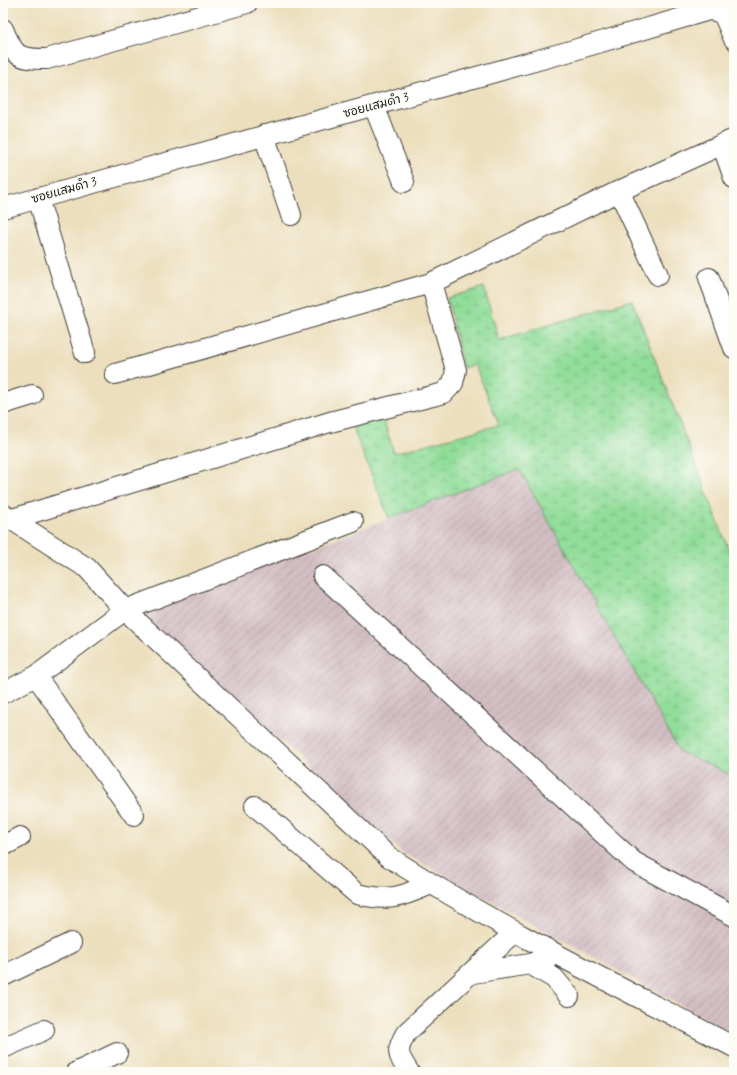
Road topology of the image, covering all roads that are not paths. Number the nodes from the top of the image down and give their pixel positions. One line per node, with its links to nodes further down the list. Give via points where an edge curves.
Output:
1 (247, 3): 2 (street, via 47,59 26,59 11,49)
2 (3, 29)
3 (734, 39): 4 (street, ซอยแสมดำ 3, via 720,12 709,10)
4 (374, 106): 5 (street, ซอยแสมดำ 3); 8 (street)
5 (264, 135): 10 (street, ซอยแสมดำ 3); 12 (street)
6 (728, 141): 7 (street); 9 (street)
7 (734, 178)
8 (404, 182)
9 (619, 191): 13 (street); 15 (street)
10 (38, 198): 11 (street, ซอยแสมดำ 3); 17 (street)
11 (3, 208)
12 (291, 215)
13 (658, 275)
14 (709, 278): 16 (street)
15 (431, 284): 18 (street); 21 (street, via 456,370 453,383 444,393 330,422)
16 (734, 348)
17 (85, 353)
18 (115, 374)
19 (32, 395): 20 (street)
20 (3, 404)
21 (8, 516): 24 (street, via 88,568)
22 (354, 522): 24 (street)
23 (323, 576): 30 (street, via 634,862)
24 (126, 610): 25 (street); 29 (street, via 389,857)
25 (36, 676): 26 (street); 28 (street)
26 (3, 693)
27 (255, 806): 29 (street, via 358,894 378,899 396,897)
28 (134, 815)
29 (431, 884): 31 (street)
30 (734, 916)
31 (515, 932): 33 (street); 35 (street)
32 (71, 943): 36 (street)
33 (556, 954): 34 (street); 39 (street)
34 (530, 964): 35 (street); 37 (street, via 554,978)
35 (472, 973): 43 (street, via 406,1033 399,1045 398,1056)
36 (3, 976)
37 (569, 996)
38 (44, 1030): 40 (street)
39 (734, 1047)
40 (3, 1048)
41 (117, 1053): 42 (street)
42 (77, 1072)
43 (409, 1072)

